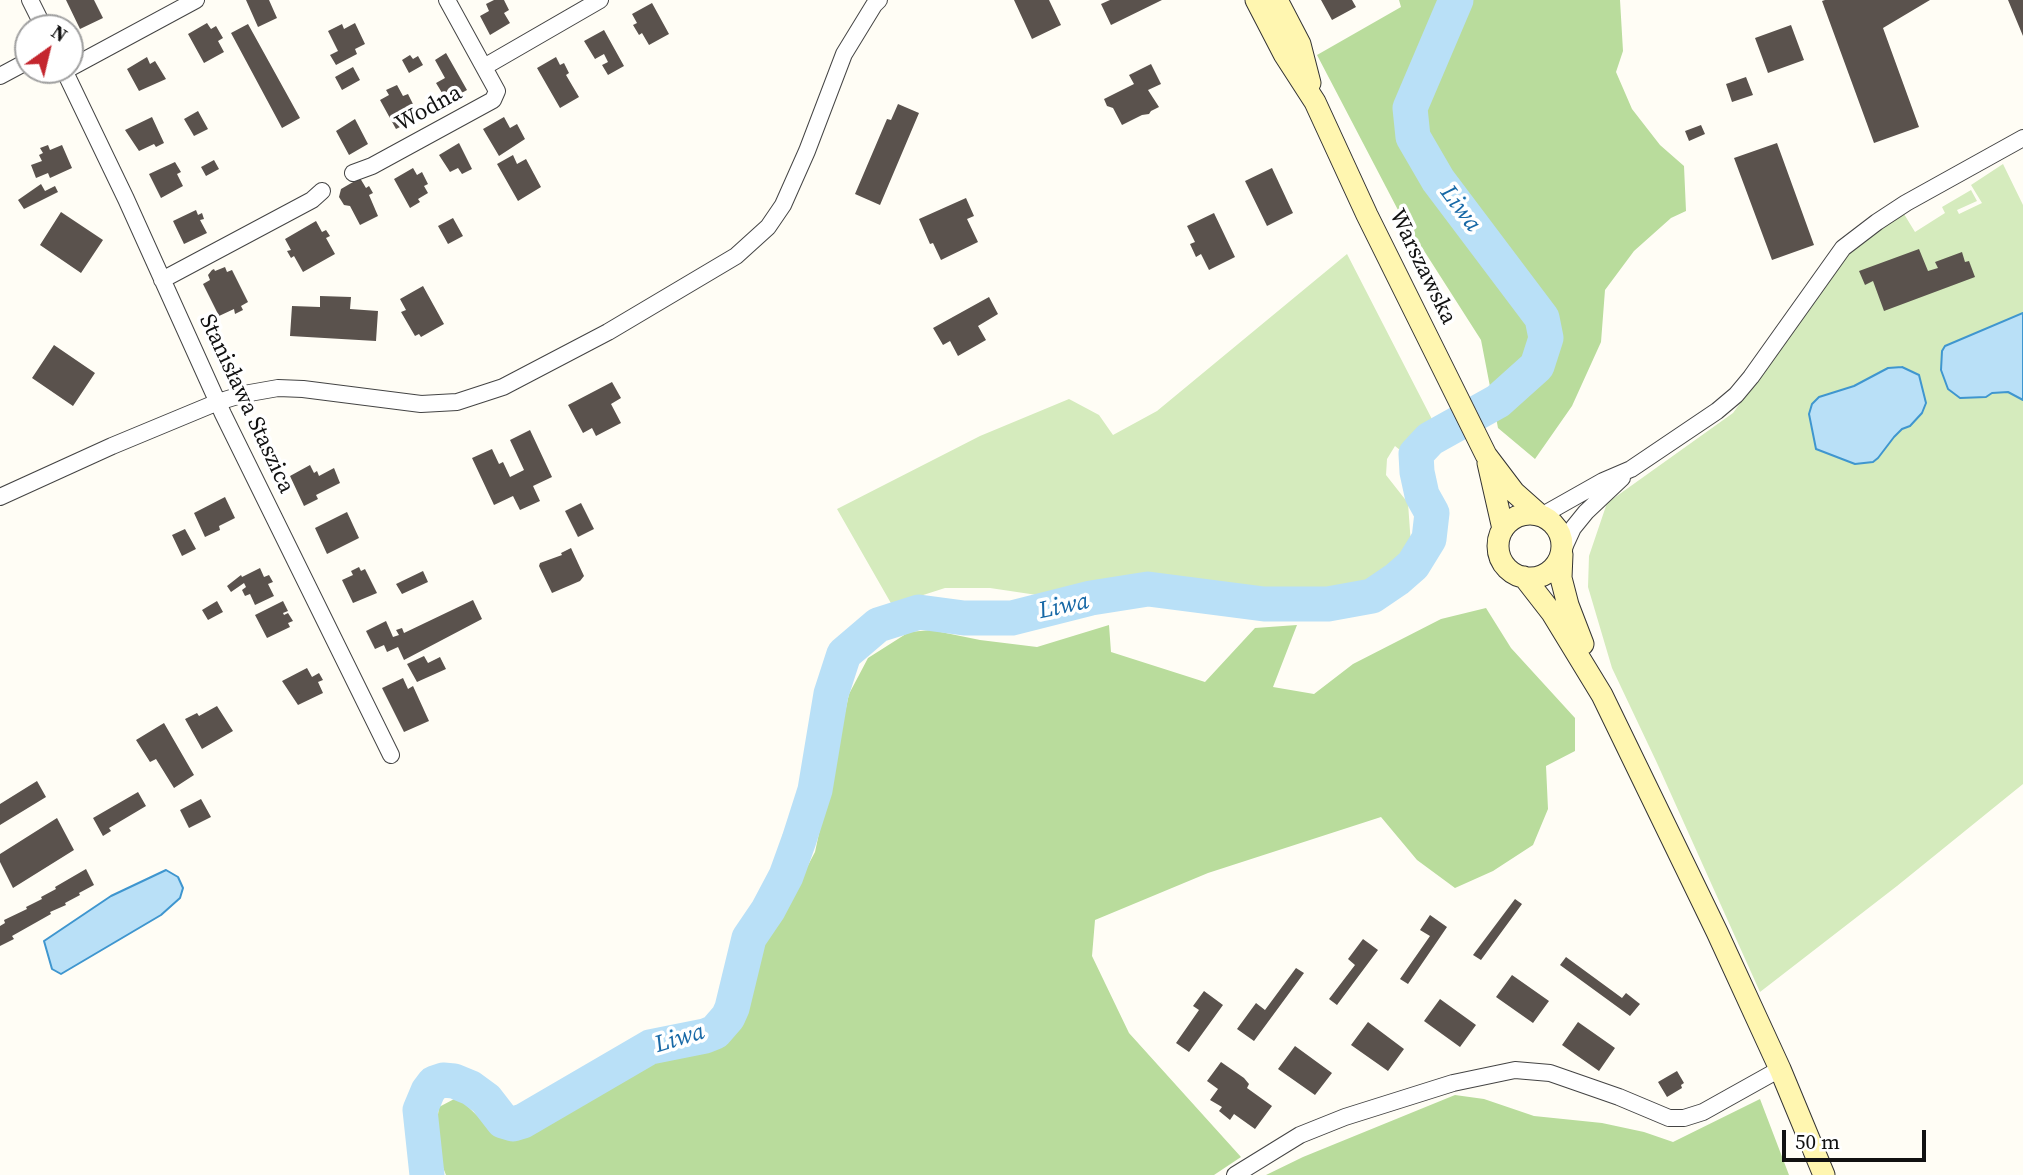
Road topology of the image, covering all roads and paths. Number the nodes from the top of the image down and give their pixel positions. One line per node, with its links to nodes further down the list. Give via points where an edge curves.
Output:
1 (196, 0): 7 (street)
2 (447, 0): 8 (street, Wodna)
3 (600, 0): 8 (street, Wodna)
4 (879, 0): 15 (street, via 844,54 783,205 755,240 706,275 514,382 457,402 421,404 278,388)
5 (1256, 0): 10 (main road, Warszawska)
6 (1277, 0): 10 (main road, Warszawska, via 1300,44)
7 (84, 60)
8 (484, 67): 12 (street, Wodna, via 498,91 493,100)
9 (72, 84): 14 (street, Stanisława Staszica)
10 (1315, 102): 16 (main road, Warszawska)
11 (2023, 138): 17 (street, via 1906,203 1843,248 1736,395)
12 (353, 173)
13 (323, 191): 14 (street)
14 (162, 281): 15 (street, Stanisława Staszica)
15 (218, 402): 18 (street); 24 (street, Stanisława Staszica)
16 (1486, 455): 19 (main road, via 1514,492); 20 (main road)
17 (1632, 469): 19 (street); 21 (street, via 1586,512)
18 (0, 497)
19 (1541, 516): 20 (main road, via 1520,515); 21 (main road, via 1558,530)
20 (1503, 529): 22 (main road, via 1502,560)
21 (1562, 552): 22 (main road, via 1544,575); 23 (main road, via 1561,578 1568,605)
22 (1524, 577): 23 (main road, via 1552,613)
23 (1602, 695): 25 (main road)
24 (391, 755)
25 (1780, 1069): 26 (street, via 1684,1118 1669,1118 1550,1073 1515,1070 1453,1083 1345,1117 1300,1135); 27 (main road)
26 (1235, 1175)
27 (1824, 1175)

